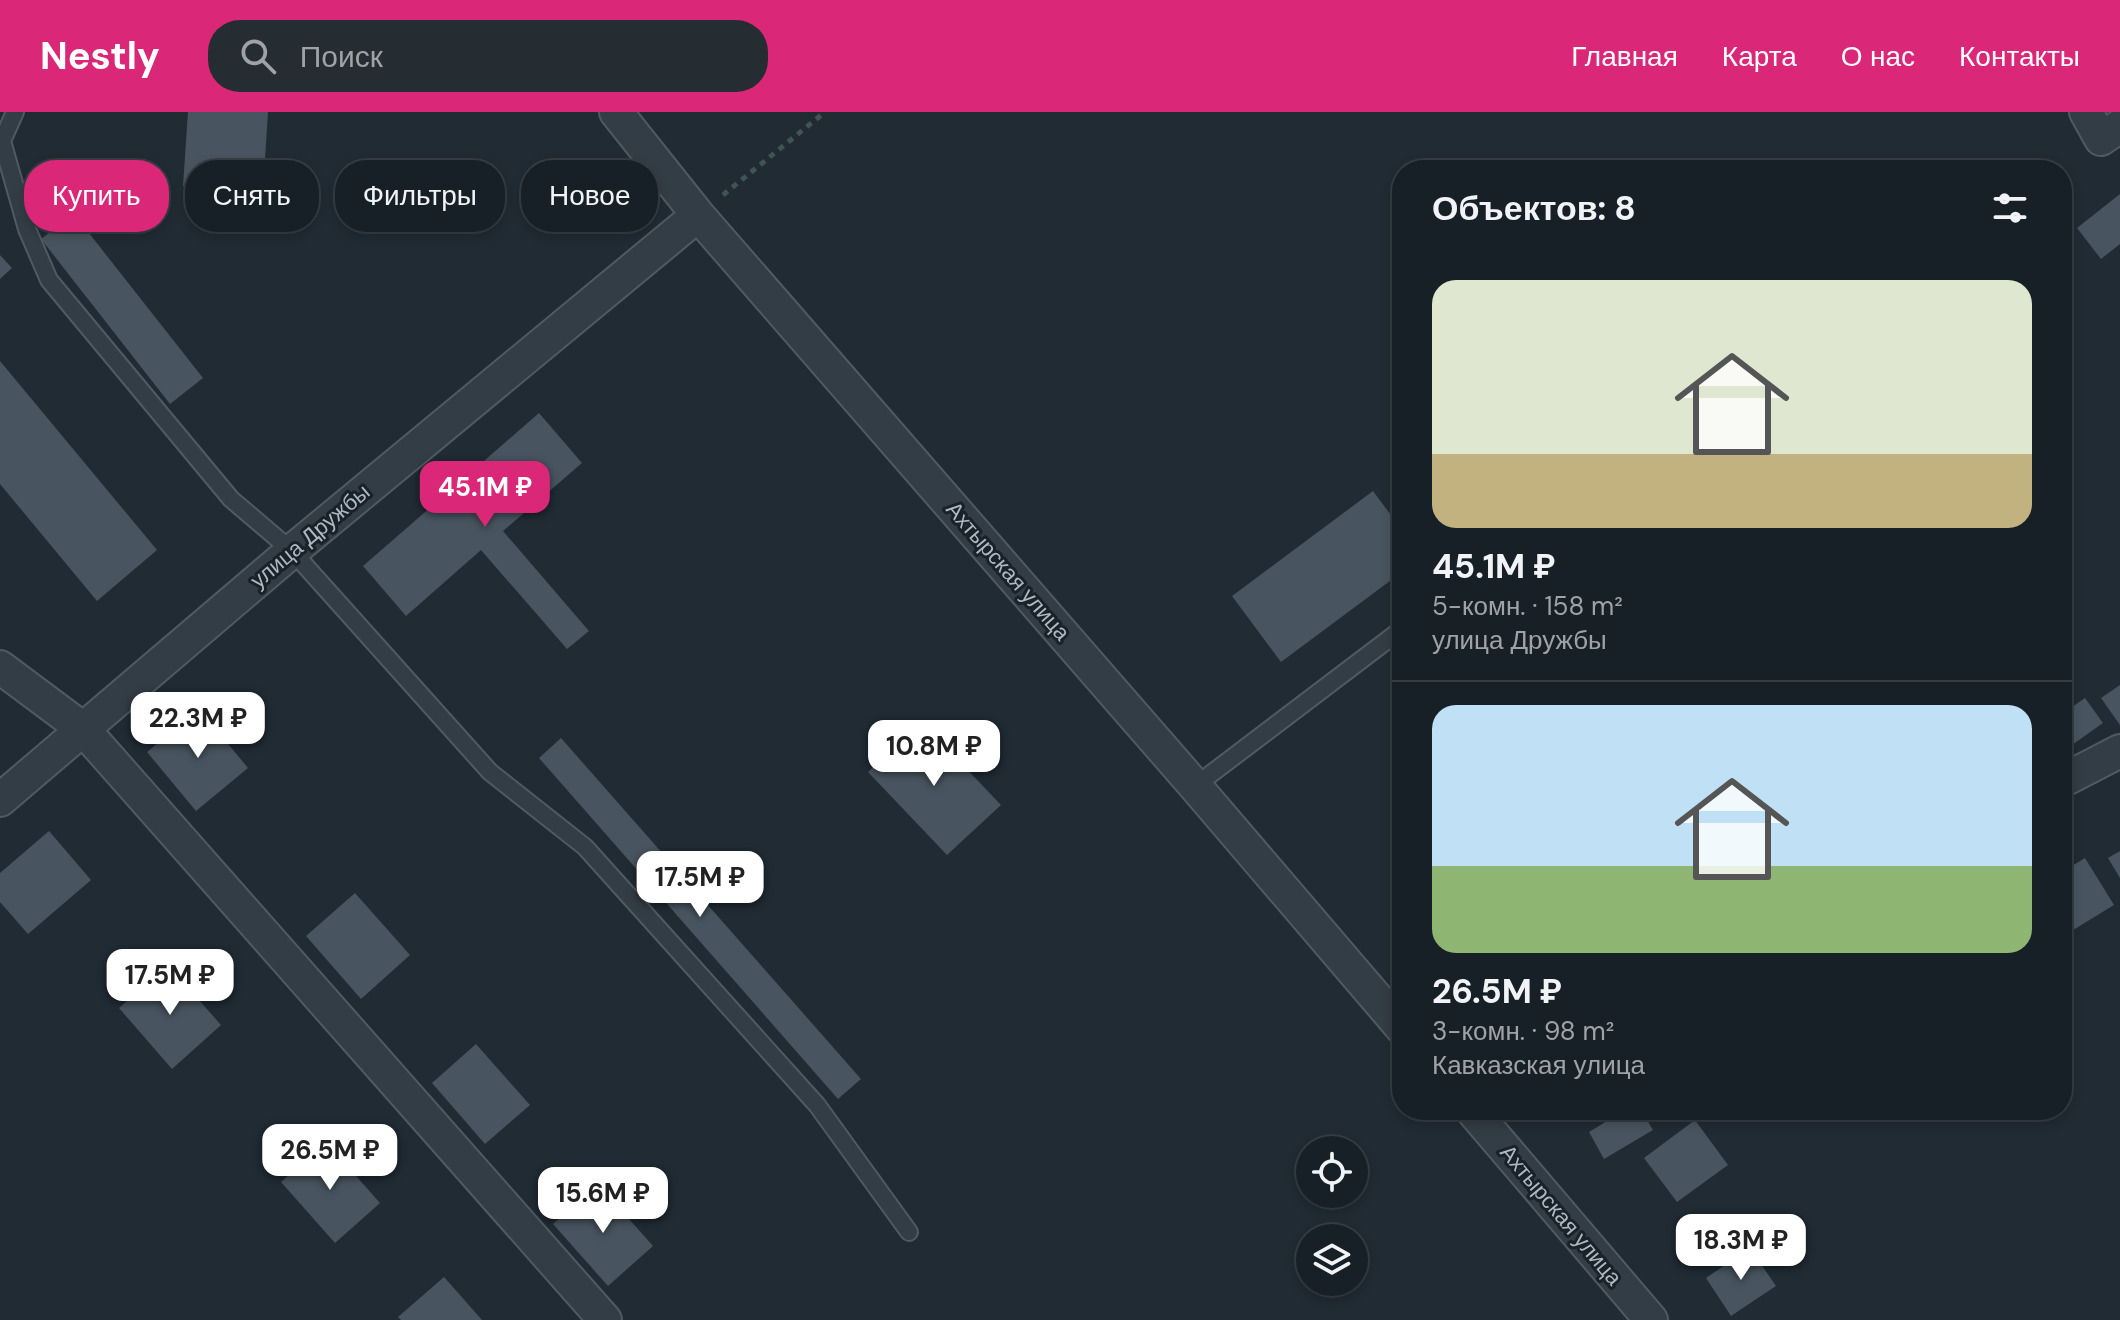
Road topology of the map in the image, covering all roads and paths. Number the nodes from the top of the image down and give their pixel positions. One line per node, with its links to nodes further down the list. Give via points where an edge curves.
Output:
1 (15, 112): 5 (lane, via 2,141 27,229 49,280 231,499)
2 (616, 112): 4 (street, Ахтырская улица)
3 (825, 112): 4 (path)
4 (698, 215): 5 (street, улица Дружбы); 11 (street, Ахтырская улица)
5 (292, 551): 8 (street, улица Дружбы); 15 (lane, via 490,772 585,847 817,1105)
6 (1392, 637): 11 (lane)
7 (0, 667): 8 (street)
8 (83, 729): 12 (street, улица Дружбы); 16 (street)
9 (2120, 751): 10 (street)
10 (2072, 776)
11 (1195, 786): 13 (street, Ахтырская улица)
12 (0, 800)
13 (1392, 1016)
14 (1481, 1120): 17 (street, Ахтырская улица)
15 (909, 1232)
16 (605, 1320)
17 (1651, 1320)

